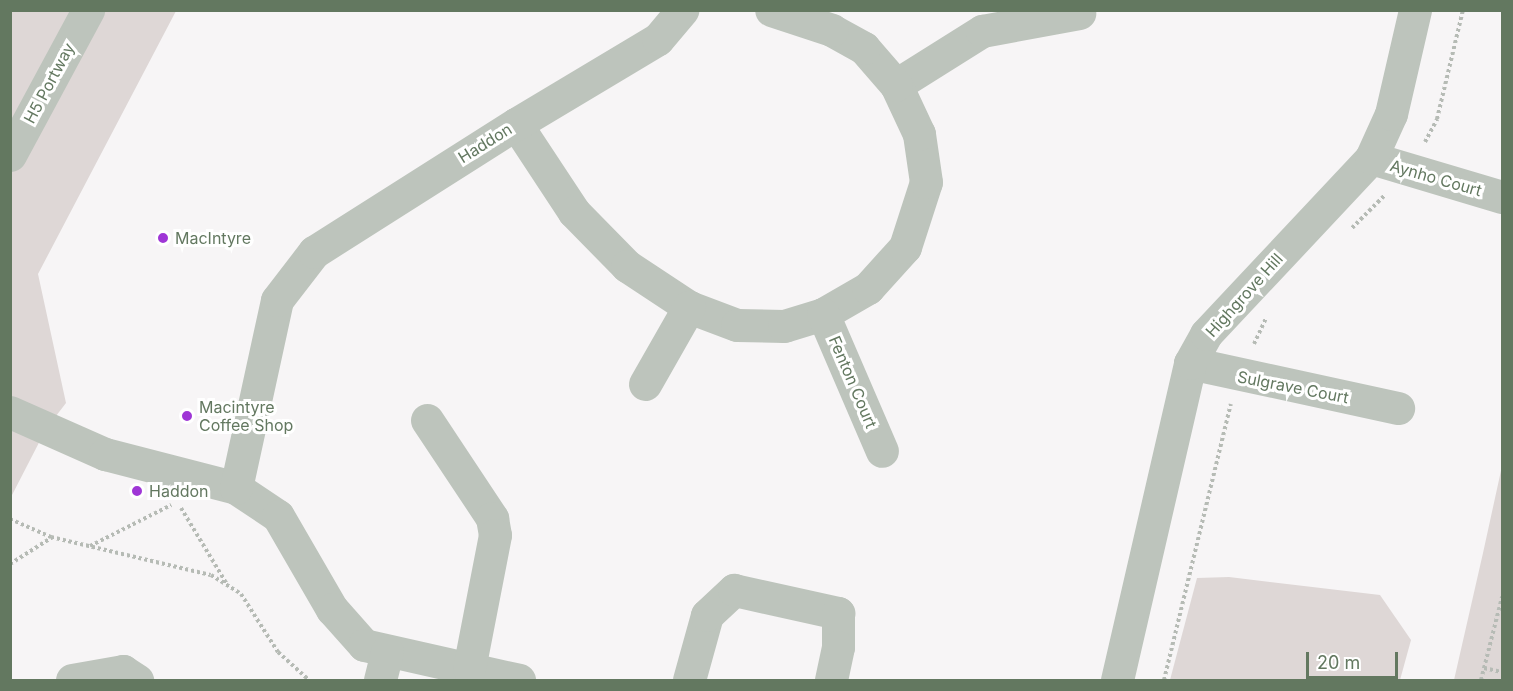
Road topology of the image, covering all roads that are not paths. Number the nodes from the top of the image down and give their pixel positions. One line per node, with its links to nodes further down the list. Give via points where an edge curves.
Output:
1 (88, 10): 8 (street, H5 Portway)
2 (682, 10): 7 (street, Haddon, via 658,39)
3 (771, 10): 6 (street, via 832,30 864,48)
4 (1415, 10): 9 (street, Highgrove Hill, via 1391,114)
5 (1079, 13): 6 (street, via 982,31)
6 (896, 85): 12 (street, via 920,134 926,182 905,247 868,288)
7 (516, 124): 11 (street, via 574,212 627,266); 19 (street, Haddon, via 314,252 277,300)
8 (11, 153)
9 (1371, 158): 10 (street, Aynho Court); 13 (street, Highgrove Hill, via 1206,334)
10 (1503, 197)
11 (689, 307): 12 (street, via 737,325 784,326); 14 (street)
12 (823, 314): 18 (street, Fenton Court)
13 (1190, 363): 16 (street, Sulgrave Court); 27 (street, Highgrove Hill)
14 (645, 384)
15 (12, 408): 19 (street, via 105,454)
16 (1398, 408)
17 (427, 420): 21 (street, via 492,518 495,535)
18 (882, 451)
19 (236, 488): 20 (street, via 279,516 332,609)
20 (383, 666): 21 (street)
21 (469, 669): 24 (street)
22 (72, 681): 23 (street, via 123,671)
23 (137, 681)
24 (519, 681)
25 (689, 681): 26 (street, via 706,615 734,590 838,613 838,647)
26 (831, 681)
27 (1117, 681)

